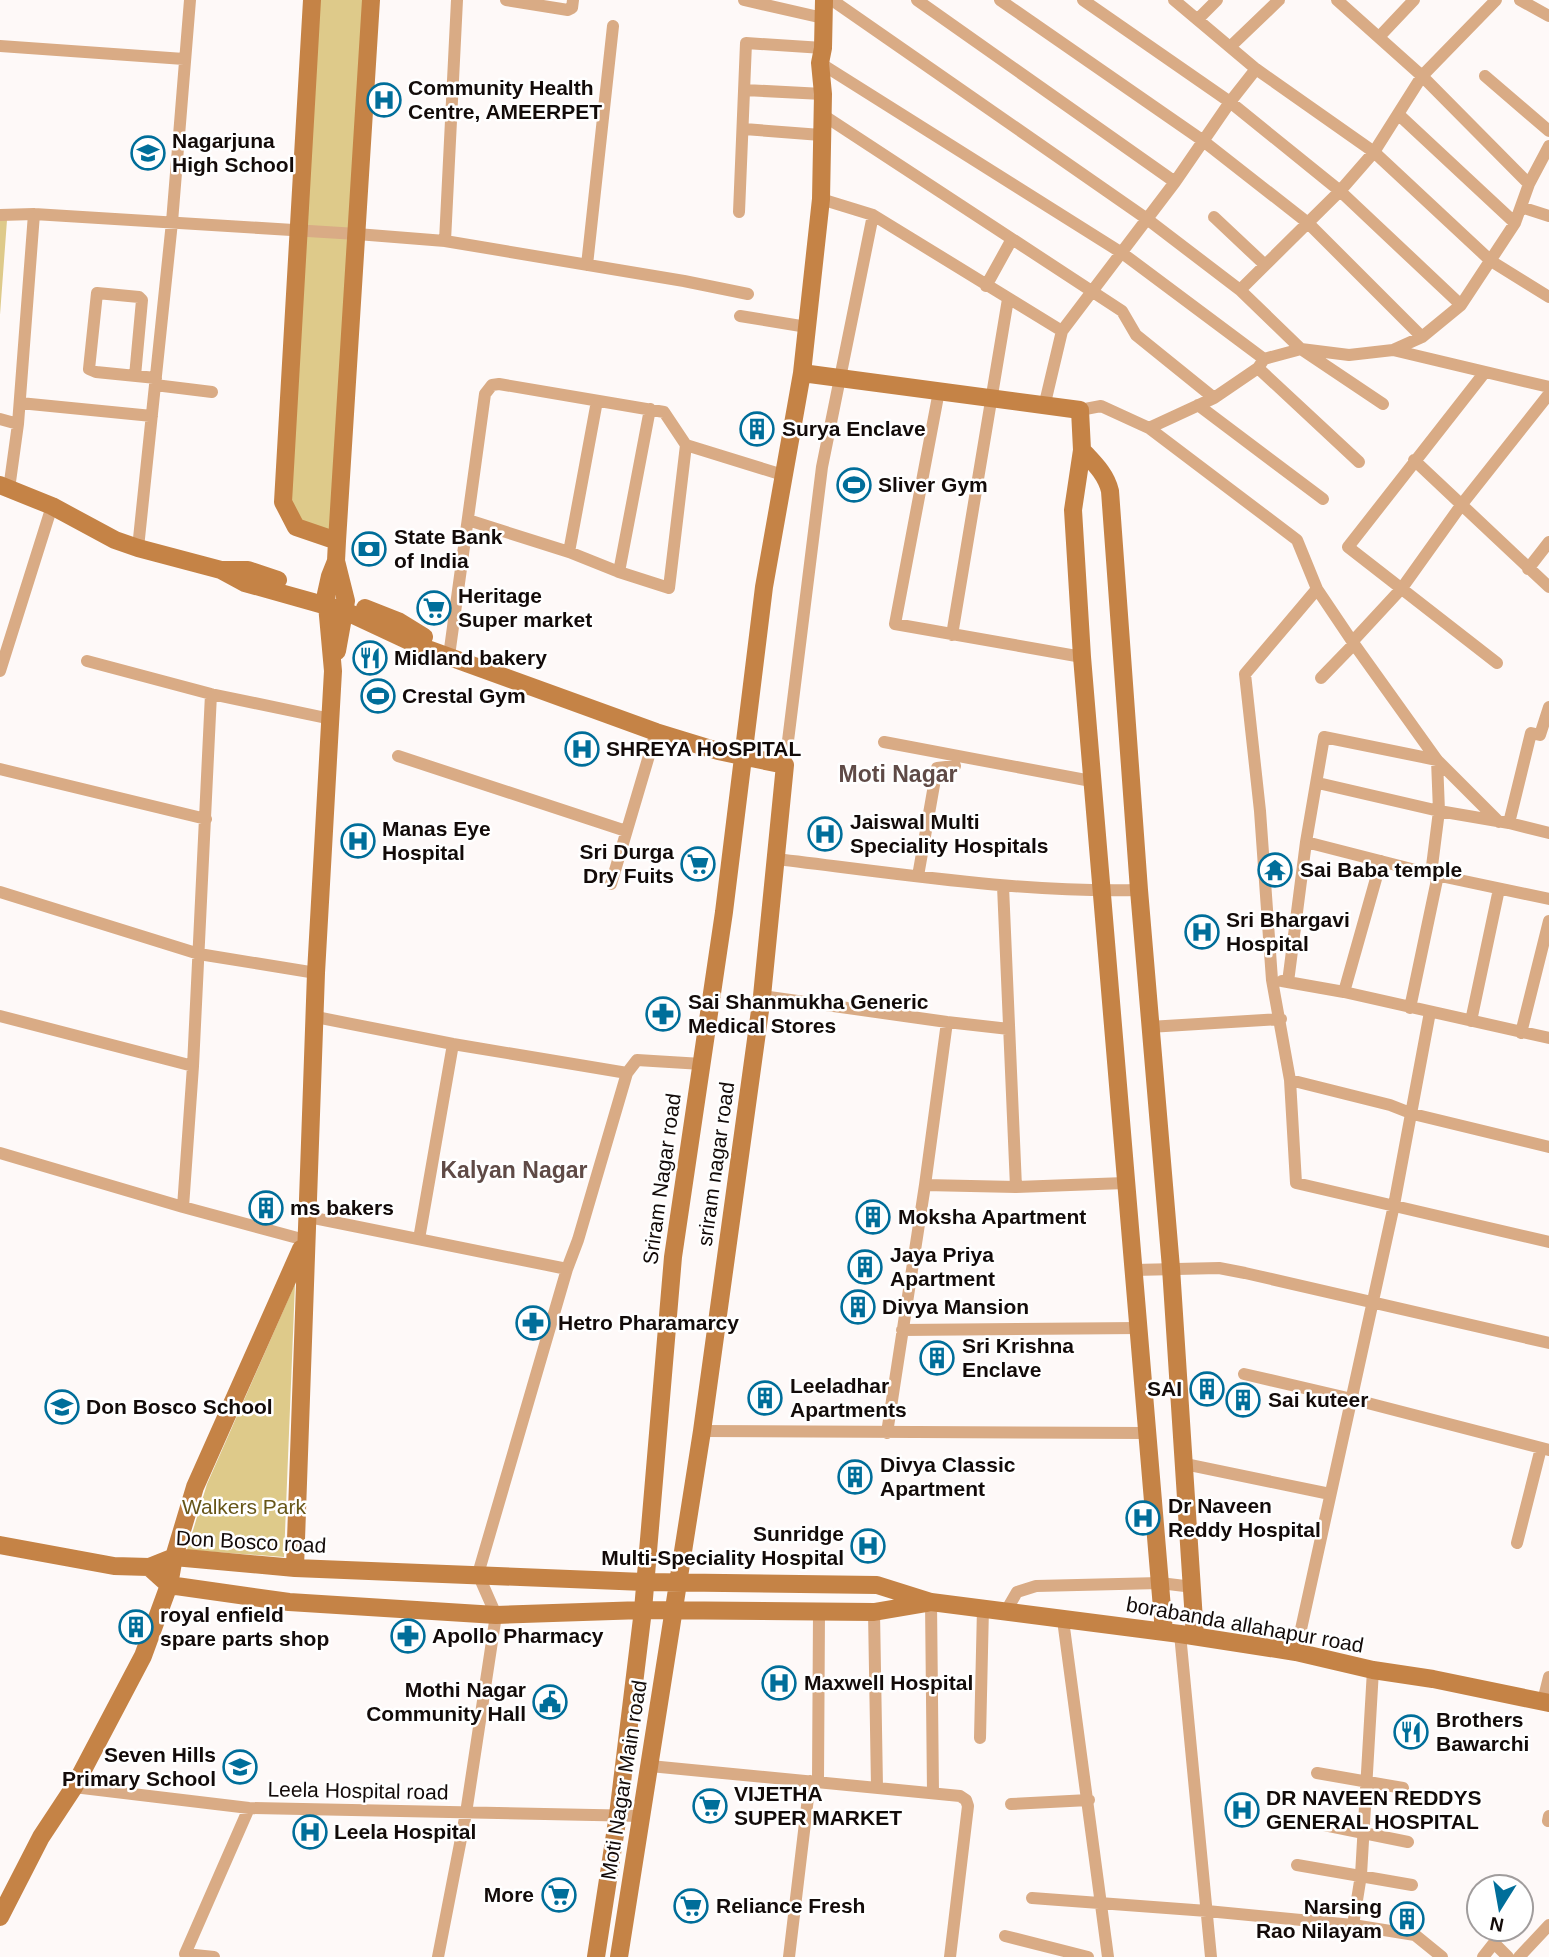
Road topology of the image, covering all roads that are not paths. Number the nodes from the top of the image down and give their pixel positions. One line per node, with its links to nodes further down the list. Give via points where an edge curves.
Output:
1 (190, 0): 27 (street)
2 (312, 0): 57 (street)
3 (371, 0): 58 (street)
4 (457, 0): 60 (street)
5 (506, 0): 6 (street, via 569,10)
6 (573, 0)
7 (744, 0): 19 (street)
8 (832, 0): 53 (street)
9 (917, 0): 42 (street)
10 (1000, 0): 39 (street)
11 (1083, 0): 33 (street)
12 (1174, 0): 21 (street)
13 (1217, 0): 21 (street)
14 (1279, 0): 25 (street)
15 (1414, 0): 23 (street)
16 (1496, 0): 29 (street)
17 (1520, 0): 20 (street)
18 (1344, 2): 23 (street)
19 (824, 9): 26 (street, Sriram Nagar road)
20 (1549, 16)
21 (1198, 19): 25 (street)
22 (613, 26): 63 (street)
23 (1379, 37): 29 (street)
24 (0, 46): 27 (street)
25 (1231, 46): 28 (street)
26 (822, 56): 31 (street, via 746,43); 32 (street, Sriram Nagar road); 61 (street)
27 (184, 59): 54 (street)
28 (1256, 69): 33 (street); 41 (street)
29 (1422, 76): 35 (street); 43 (street)
30 (1485, 76): 37 (street)
31 (745, 90): 32 (street); 36 (street)
32 (823, 94): 34 (street, Sriram Nagar road)
33 (1230, 102): 39 (street); 44 (street)
34 (823, 114): 38 (street, Sriram Nagar road); 59 (street)
35 (1398, 114): 41 (street); 56 (street)
36 (744, 129): 38 (street); 47 (street)
37 (1549, 131)
38 (821, 135): 45 (street, Sriram Nagar road)
39 (1202, 140): 42 (street); 55 (street)
40 (1548, 149): 43 (street)
41 (1374, 152): 44 (street); 62 (street)
42 (1175, 182): 53 (street)
43 (1529, 184): 46 (street)
44 (1340, 191): 55 (street); 71 (street)
45 (821, 200): 50 (street); 75 (street, Sriram Nagar road)
46 (1521, 207): 51 (street); 56 (street)
47 (739, 212)
48 (34, 214): 49 (street); 54 (street); 93 (street)
49 (0, 215)
50 (873, 215): 65 (street); 84 (street)
51 (1549, 216)
52 (1214, 217): 64 (street)
53 (1147, 219): 61 (street); 66 (street)
54 (172, 222): 57 (street); 73 (street)
55 (1308, 223): 64 (street); 77 (street)
56 (1515, 223): 62 (street)
57 (300, 230): 58 (street); 113 (street, via 283,502 296,527)
58 (357, 234): 60 (street); 113 (street)
59 (1012, 239): 65 (street); 67 (street)
60 (445, 241): 63 (street)
61 (1122, 253): 67 (street); 80 (street)
62 (1491, 261): 69 (street); 71 (street)
63 (587, 265): 68 (street)
64 (1265, 265): 66 (street)
65 (986, 286): 70 (street)
66 (1240, 289): 78 (street)
67 (1093, 292): 76 (street); 90 (street, via 1122,311 1136,335)
68 (748, 294)
69 (1549, 297)
70 (1008, 299): 76 (street); 91 (street)
71 (1461, 305): 77 (street)
72 (141, 311): 73 (street); 83 (street); 83 (street, via 141,298 96,294 89,369)
73 (163, 314): 85 (street)
74 (740, 316): 75 (street)
75 (807, 327): 82 (street, Sriram Nagar road)
76 (1062, 331): 96 (street)
77 (1422, 337): 79 (street)
78 (1301, 349): 79 (street, via 1349,355); 80 (street); 94 (street)
79 (1392, 350): 81 (street)
80 (1261, 364): 90 (street); 106 (street)
81 (1485, 372): 86 (street); 105 (street)
82 (802, 373): 84 (street); 107 (street, Sriram Nagar road)
83 (135, 376): 85 (street)
84 (839, 379): 87 (street); 142 (street, via 822,467)
85 (155, 382): 88 (street); 99 (street)
86 (1549, 387)
87 (939, 391): 91 (street); 125 (street, via 895,625)
88 (212, 392)
89 (1549, 394): 110 (street)
90 (1214, 398): 95 (street)
91 (992, 400): 96 (street); 125 (street)
92 (597, 401): 97 (street); 112 (street, via 499,384 488,388); 116 (street)
93 (20, 403): 99 (street); 101 (street)
94 (1383, 404)
95 (1198, 405): 102 (street); 109 (street)
96 (1044, 407): 98 (street)
97 (650, 410): 103 (street, via 664,412); 119 (street)
98 (1080, 410): 102 (street, via 1101,405); 104 (street)
99 (152, 416): 115 (street)
100 (0, 419): 101 (street)
101 (18, 424): 108 (street)
102 (1149, 428): 122 (street, via 1297,540)
103 (687, 445): 107 (street); 119 (street, via 669,588)
104 (1082, 450): 128 (street, via 1073,510); 160 (street, via 1108,481 1110,491)
105 (1414, 460): 110 (street); 121 (street, via 1348,547)
106 (1359, 461)
107 (783, 475): 140 (street, Sriram Nagar road)
108 (5, 487): 111 (street)
109 (1323, 499)
110 (1462, 505): 118 (street); 121 (street)
111 (52, 506): 115 (street); 131 (street)
112 (468, 520): 116 (street); 127 (street)
113 (337, 541): 117 (street)
114 (1549, 542): 118 (street)
115 (138, 548): 123 (street, via 221,570 248,570)
116 (569, 552): 119 (street)
117 (336, 561): 123 (street); 124 (street)
118 (1528, 569): 120 (street)
119 (619, 572)
120 (1549, 587)
121 (1402, 588): 126 (street); 130 (street)
122 (1317, 589): 126 (street); 167 (street, via 1245,674)
123 (326, 600): 124 (street); 132 (street)
124 (345, 606): 127 (street, via 398,621); 132 (street)
125 (953, 635): 128 (street)
126 (1353, 643): 133 (street); 141 (street)
127 (449, 656): 137 (street)
128 (1082, 657): 145 (street)
129 (87, 661): 134 (street)
130 (1497, 663)
131 (0, 671)
132 (333, 671): 136 (street)
133 (1321, 678)
134 (211, 694): 136 (street); 148 (street)
135 (1549, 707): 149 (street, via 1541,735 1531,733)
136 (331, 719): 166 (street)
137 (656, 732): 140 (street); 150 (street)
138 (884, 742): 145 (street)
139 (398, 755): 150 (street)
140 (744, 757): 142 (street); 183 (street, Sriram Nagar road)
141 (1437, 760): 146 (street, via 1324,737); 147 (street); 149 (street)
142 (785, 765): 153 (street, sriram nagar road)
143 (955, 766): 156 (street, via 937,768)
144 (0, 769): 148 (street)
145 (1091, 781): 161 (street)
146 (1318, 783): 147 (street); 152 (street)
147 (1439, 811): 149 (street); 155 (street)
148 (205, 819): 165 (street)
149 (1504, 823): 151 (street)
150 (626, 831): 157 (street)
151 (1549, 833)
152 (1307, 842): 154 (street); 168 (street)
153 (776, 859): 156 (street); 170 (street, sriram nagar road)
154 (1381, 861): 155 (street); 169 (street)
155 (1434, 874): 159 (street); 171 (street)
156 (918, 876): 158 (street)
157 (611, 884)
158 (1003, 886): 161 (street); 179 (street)
159 (1499, 889): 163 (street); 176 (street)
160 (1139, 890): 161 (street); 178 (street)
161 (1101, 891): 190 (street)
162 (0, 892): 165 (street)
163 (1549, 899)
164 (1549, 921): 180 (street)
165 (199, 954): 166 (street); 184 (street)
166 (316, 973): 174 (street)
167 (1272, 980): 168 (street); 175 (street)
168 (1288, 982): 169 (street)
169 (1344, 992): 171 (street)
170 (762, 996): 177 (street); 208 (street, sriram nagar road)
171 (1410, 1008): 172 (street)
172 (1430, 1012): 176 (street); 187 (street)
173 (0, 1016): 184 (street)
174 (316, 1017): 182 (street); 195 (street)
175 (1281, 1019): 178 (street); 186 (street)
176 (1471, 1021): 180 (street)
177 (947, 1022): 179 (street); 191 (street)
178 (1149, 1027): 199 (street)
179 (1009, 1029): 192 (street)
180 (1521, 1033): 181 (street)
181 (1549, 1038)
182 (453, 1044): 185 (street); 196 (street)
183 (702, 1064): 185 (street, via 637,1059); 220 (street, Sriram Nagar road, via 673,1256)
184 (193, 1066): 194 (street)
185 (627, 1073): 200 (street)
186 (1290, 1080): 187 (street); 193 (street, via 1296,1183)
187 (1412, 1114): 188 (street); 193 (street)
188 (1549, 1147)
189 (0, 1153): 194 (street)
190 (1125, 1183): 192 (street); 201 (street)
191 (925, 1185): 192 (street); 204 (street)
192 (1016, 1187)
193 (1394, 1205): 198 (street); 202 (street)
194 (183, 1207): 197 (street)
195 (309, 1217): 196 (street); 197 (street)
196 (419, 1239): 200 (street)
197 (305, 1240): 216 (street, via 195,1487); 218 (street)
198 (1549, 1242)
199 (1171, 1268): 201 (street); 202 (street, via 1232,1270); 212 (street)
200 (567, 1269): 219 (street)
201 (1134, 1270): 203 (street)
202 (1371, 1303): 205 (street); 207 (street)
203 (1139, 1328): 204 (street); 210 (street)
204 (902, 1330): 209 (street)
205 (1549, 1343)
206 (1244, 1374): 207 (street)
207 (1352, 1399): 211 (street); 213 (street)
208 (702, 1431): 209 (street); 221 (street, sriram nagar road)
209 (887, 1433): 210 (street)
210 (1147, 1433): 222 (street)
211 (1545, 1449): 214 (street)
212 (1185, 1464): 213 (street); 224 (street)
213 (1330, 1494): 235 (street)
214 (1517, 1543)
215 (0, 1545): 217 (street, via 114,1566)
216 (173, 1557): 217 (street, Don Bosco road); 218 (street, Don Bosco road); 223 (street)
217 (149, 1567): 223 (street, Don Bosco road)
218 (295, 1568): 219 (street, Don Bosco road)
219 (478, 1574): 220 (street, Don Bosco road); 232 (street)
220 (644, 1582): 221 (street, borabanda allahapur road); 227 (street, Sriram Nagar road)
221 (678, 1583): 225 (street, borabanda allahapur road, via 877,1585); 228 (street, sriram nagar road)
222 (1160, 1583): 224 (street); 229 (street, via 1036,1586 1017,1592); 234 (street)
223 (169, 1585): 232 (street, via 289,1602); 244 (street, via 143,1656)
224 (1193, 1587): 234 (street)
225 (931, 1602): 226 (street, borabanda allahapur road); 231 (street, borabanda allahapur road); 247 (street)
226 (983, 1608): 229 (street, borabanda allahapur road); 239 (street)
227 (643, 1610): 228 (street, borabanda allahapur road); 232 (street); 252 (street, Moti Nagar Main road)
228 (673, 1610): 230 (street, borabanda allahapur road); 240 (street, Moti Nagar Main road)
229 (1006, 1611): 233 (street, borabanda allahapur road)
230 (819, 1612): 231 (street, borabanda allahapur road); 242 (street)
231 (874, 1612): 245 (street)
232 (496, 1615): 251 (street)
233 (1063, 1620): 234 (street, borabanda allahapur road); 248 (street)
234 (1180, 1634): 235 (street, borabanda allahapur road); 262 (street)
235 (1296, 1652): 236 (street, borabanda allahapur road)
236 (1373, 1670): 238 (street, borabanda allahapur road); 243 (street)
237 (1549, 1677): 238 (street)
238 (1546, 1702)
239 (980, 1738)
240 (650, 1766): 242 (street); 253 (street, Moti Nagar Main road)
241 (1317, 1773): 243 (street)
242 (814, 1781): 245 (street); 272 (street)
243 (1367, 1783): 246 (street); 255 (street)
244 (74, 1787): 250 (street, Leela Hospital road); 263 (street)
245 (877, 1787): 247 (street)
246 (1403, 1788)
247 (933, 1793): 273 (street, via 960,1796 968,1806)
248 (1089, 1800): 249 (street); 261 (street)
249 (1011, 1804)
250 (250, 1808): 251 (street, Leela Hospital road); 267 (street)
251 (466, 1813): 252 (street, Leela Hospital road); 269 (street)
252 (618, 1815): 253 (street, Leela Hospital road); 270 (street, Moti Nagar Main road)
253 (642, 1816): 271 (street, Moti Nagar Main road)
254 (1324, 1825): 255 (street)
255 (1364, 1833): 256 (street); 258 (street)
256 (1408, 1842)
257 (1297, 1865): 258 (street)
258 (1361, 1875): 259 (street); 264 (street)
259 (1412, 1885)
260 (1032, 1898): 261 (street)
261 (1102, 1902): 262 (street); 275 (street)
262 (1207, 1911): 264 (street); 276 (street)
263 (1, 1912)
264 (1353, 1925): 277 (street, via 1415,1935)
265 (1549, 1926): 280 (street)
266 (1005, 1936): 274 (street)
267 (184, 1955): 268 (street)
268 (214, 1957)
269 (438, 1957)
270 (596, 1957)
271 (619, 1957)
272 (789, 1957)
273 (950, 1957)
274 (1088, 1957)
275 (1108, 1957)
276 (1211, 1957)
277 (1442, 1957)
278 (1483, 1957): 279 (street, via 1494,1943)
279 (1508, 1957)
280 (1519, 1957)

